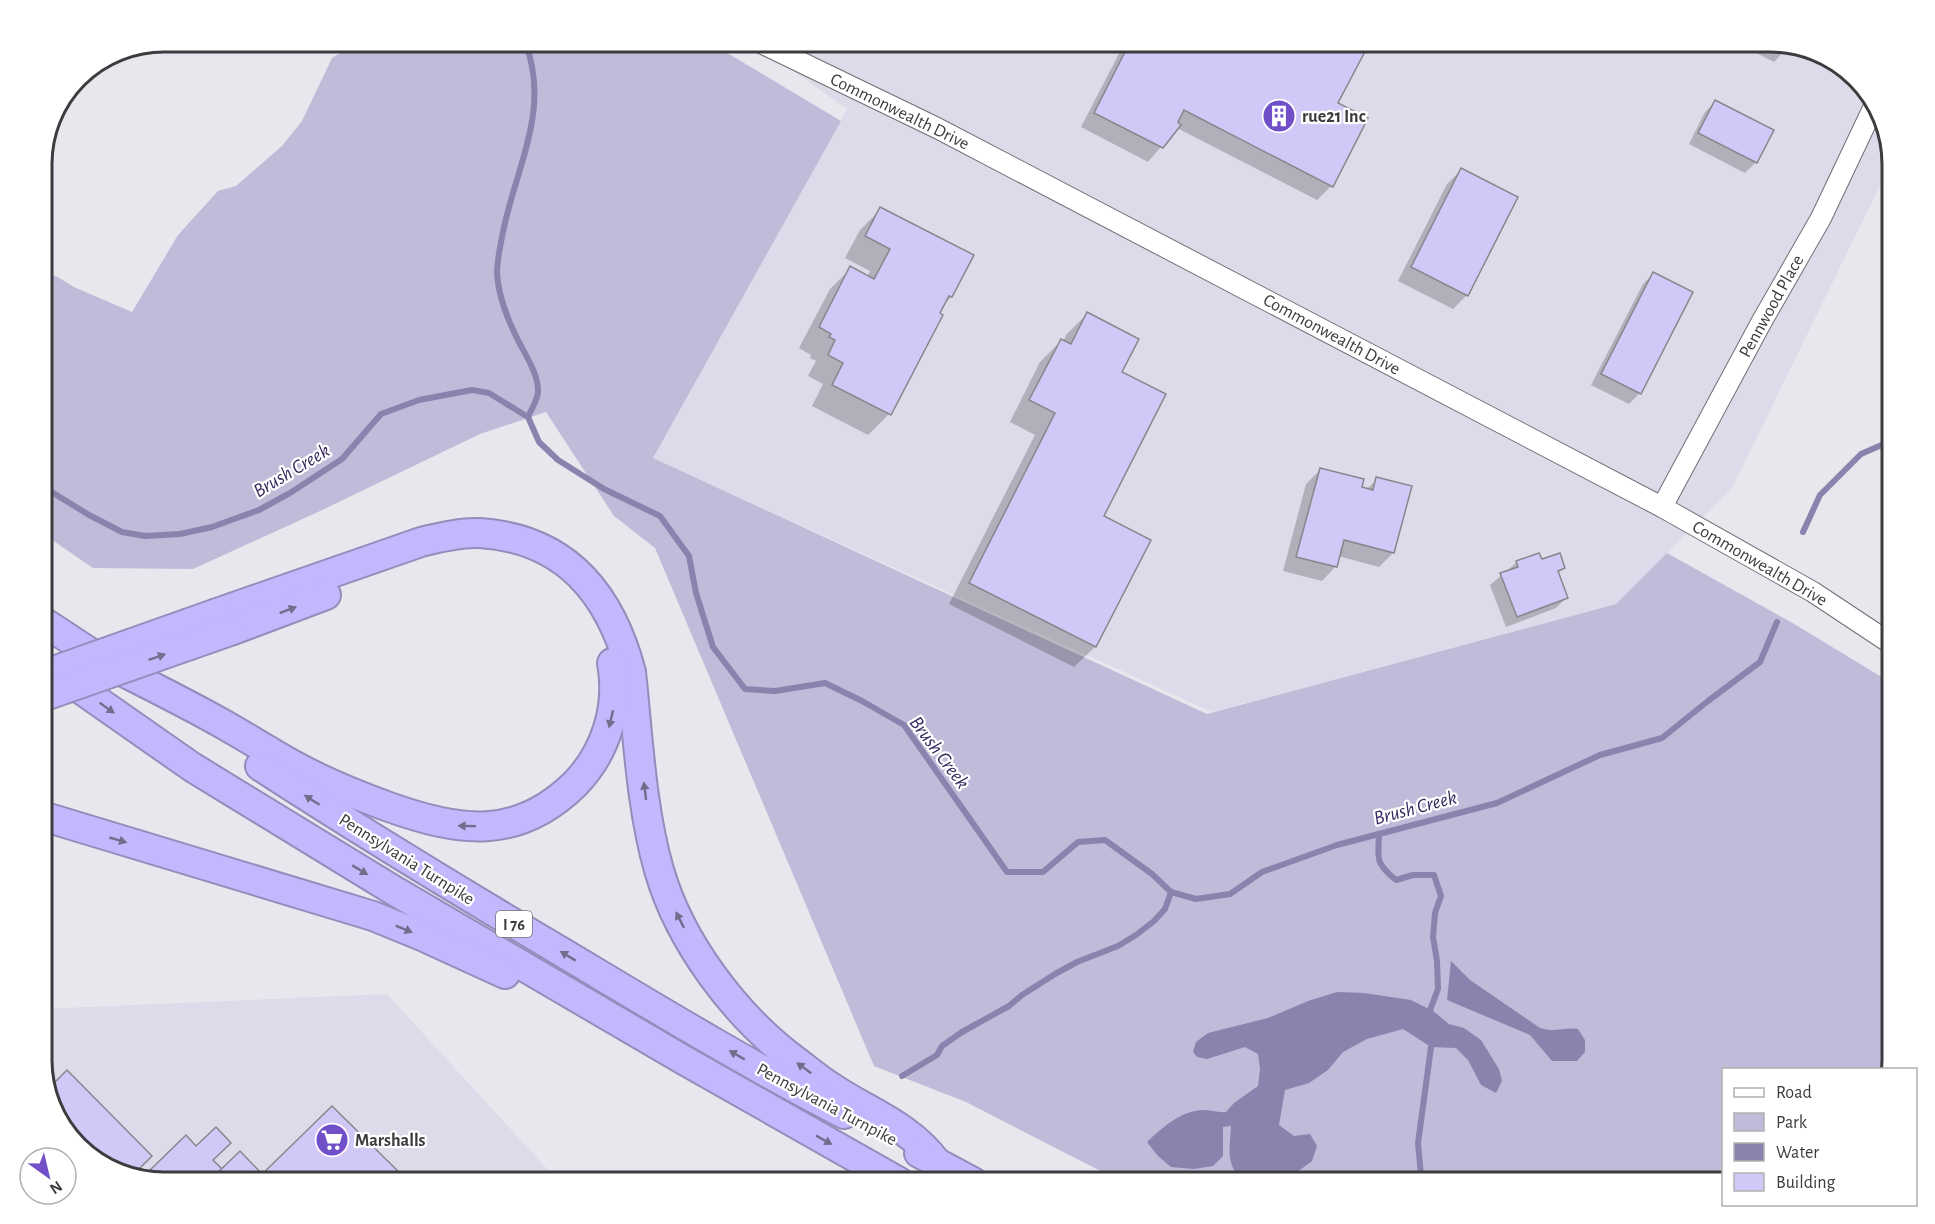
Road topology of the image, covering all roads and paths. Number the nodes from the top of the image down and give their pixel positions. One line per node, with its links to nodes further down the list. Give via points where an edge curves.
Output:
1 (781, 53): 3 (street, Commonwealth Drive, via 1007,164)
2 (1870, 114): 3 (street, Pennwood Place, via 1821,218)
3 (1662, 507): 6 (street, Commonwealth Drive, via 1813,592)
4 (225, 622): 7 (highway, one-way to 7, via 441,553 482,550 512,555 553,574 571,588 599,622 615,682 609,729 582,777 540,812 512,822 459,827 422,819 348,792); 9 (highway, bridge); 10 (highway, one-way to 4, bridge); 15 (highway, one-way to 4, via 913,1137 832,1088 792,1058 731,1001 701,958 674,909 659,871 650,833 625,648 617,626 595,590 567,562 533,543 510,537 478,533 446,536 421,542)
5 (53, 628): 7 (highway, Pennsylvania Turnpike / I 76)
6 (1882, 638)
7 (106, 663): 15 (highway, Pennsylvania Turnpike / I 76, one-way to 7, via 801,1092 427,872)
8 (53, 671): 14 (highway, Pennsylvania Turnpike / I 76, one-way to 14, via 192,766 393,890)
9 (53, 672)
10 (53, 692)
11 (53, 820): 12 (highway)
12 (81, 829): 13 (highway); 14 (highway, one-way to 14, via 373,916)
13 (53, 830)
14 (682, 1059): 16 (highway, Pennsylvania Turnpike / I 76, one-way to 16)
15 (936, 1162): 17 (highway, Pennsylvania Turnpike / I 76)
16 (881, 1172)
17 (954, 1172)

